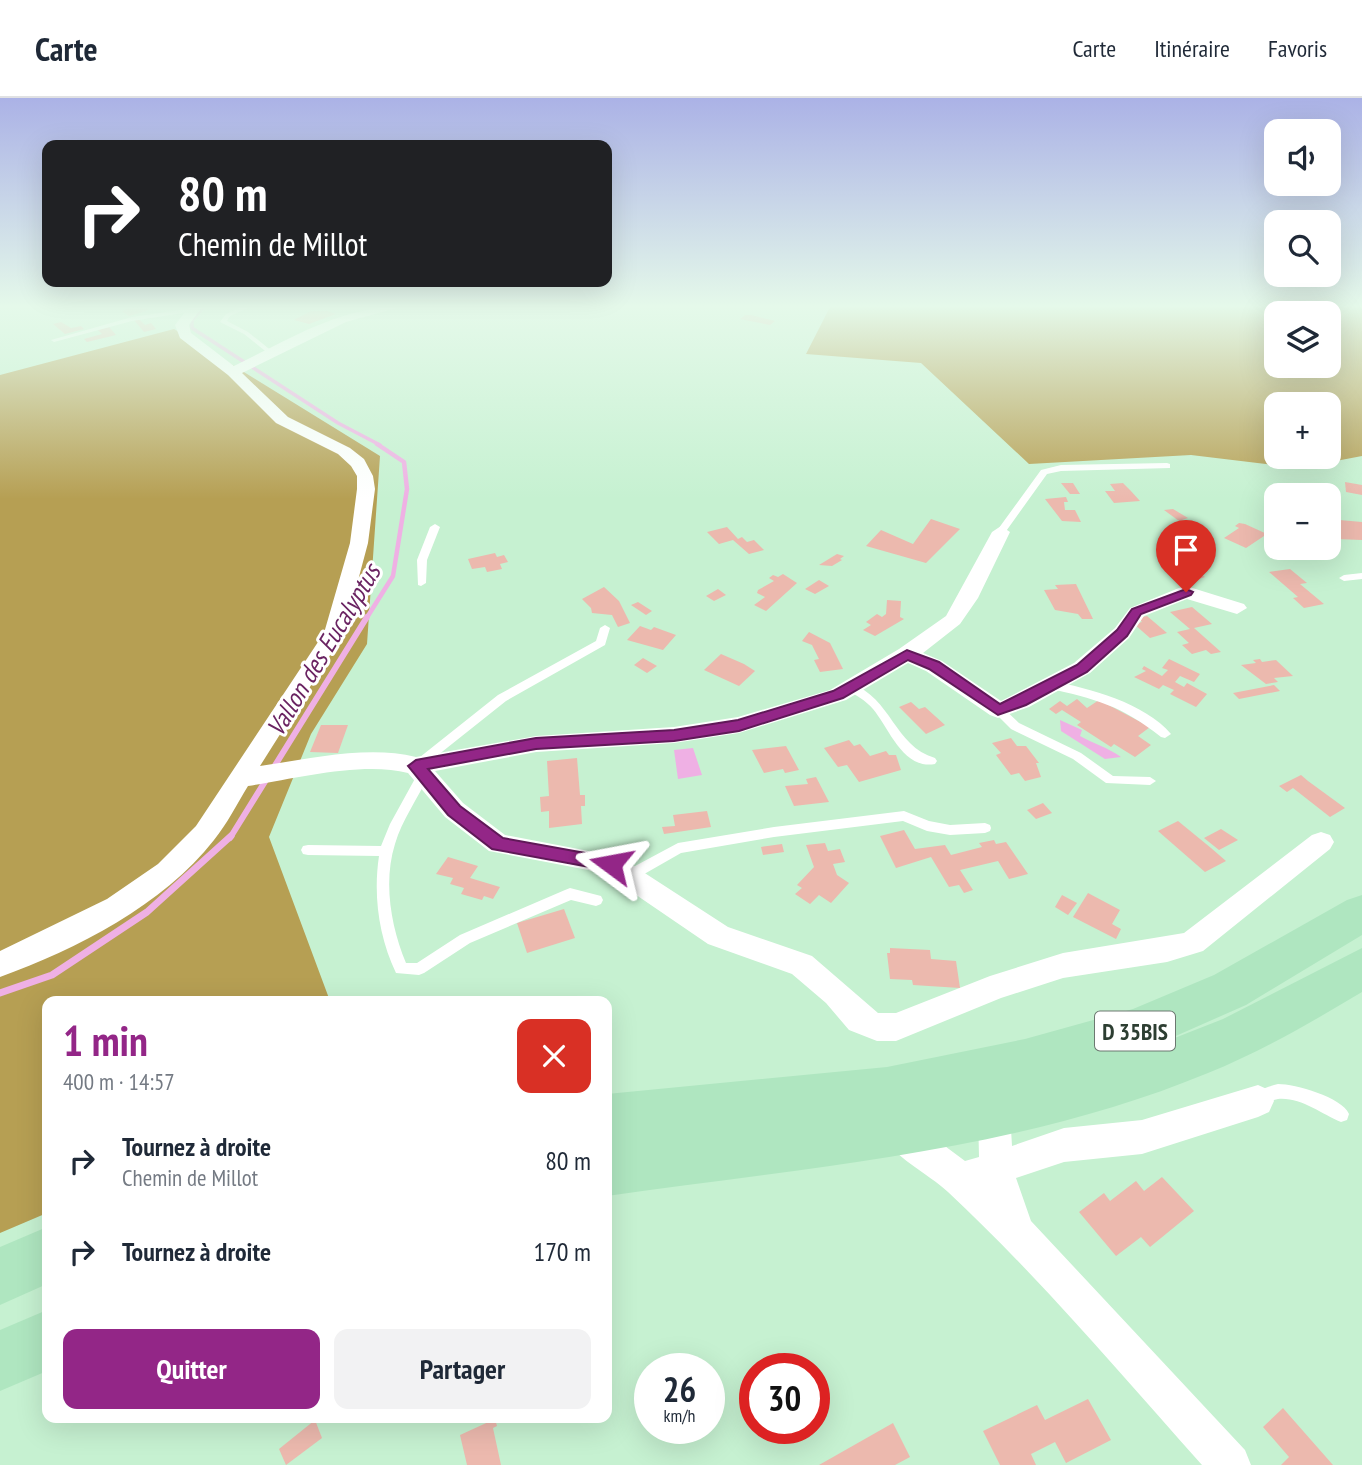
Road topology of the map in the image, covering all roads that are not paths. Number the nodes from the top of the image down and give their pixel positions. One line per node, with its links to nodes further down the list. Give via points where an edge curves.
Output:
1 (239, 371): 17 (street, via 282,420 344,451 358,463 366,489 359,543 334,633 276,719)
2 (1167, 466): 4 (lane, via 1044,472)
3 (435, 527): 7 (lane, via 422,559)
4 (1001, 532): 10 (street, via 953,620)
5 (1362, 576): 6 (lane)
6 (1344, 578)
7 (421, 583)
8 (1237, 608): 11 (street, via 1186,592 1137,612 1122,633 1082,668)
9 (604, 628): 16 (lane, via 601,643 502,698)
10 (907, 654): 12 (street); 13 (street, via 934,666)
11 (1051, 685): 13 (street); 14 (lane, via 1116,702)
12 (850, 688): 15 (lane, via 871,700 918,759); 16 (street, via 739,725 674,735 536,744)
13 (998, 710): 18 (lane, via 1016,726 1077,756 1110,780)
14 (1165, 734)
15 (931, 761)
16 (420, 770): 17 (street, via 407,761); 22 (lane); 23 (street, via 454,810 498,844 611,864)
17 (252, 777): 26 (street, via 167,872 117,907)
18 (1150, 781)
19 (985, 828): 23 (lane, via 938,828 904,816 774,832 678,848)
20 (1321, 842): 23 (street, via 1193,942 1167,951 1087,960 1034,974 896,1027 877,1027 860,1020 802,965 718,936)
21 (308, 850): 22 (lane)
22 (386, 851): 24 (lane, via 388,938 401,970 419,969 466,939 570,894)
23 (627, 877)
24 (596, 900)
25 (1362, 914): 31 (main road, D 35BIS, via 1230,990 1149,1025 1025,1062 887,1091)
26 (0, 964)
27 (1362, 968): 29 (main road, D 35BIS, via 1266,1023 1164,1067)
28 (1258, 1101): 30 (lane, via 1263,1096 1302,1093); 34 (street, via 1142,1137 1064,1145)
29 (994, 1112): 32 (main road, D 35BIS); 34 (street)
30 (1341, 1114)
31 (612, 1118)
32 (893, 1129): 33 (main road, D 35BIS); 35 (street)
33 (612, 1168)
34 (996, 1169): 35 (street); 36 (street)
35 (961, 1180): 36 (street)
36 (1017, 1232): 41 (street)
37 (42, 1257): 38 (main road)
38 (0, 1276)
39 (42, 1342): 40 (main road)
40 (0, 1361)
41 (1230, 1465)

